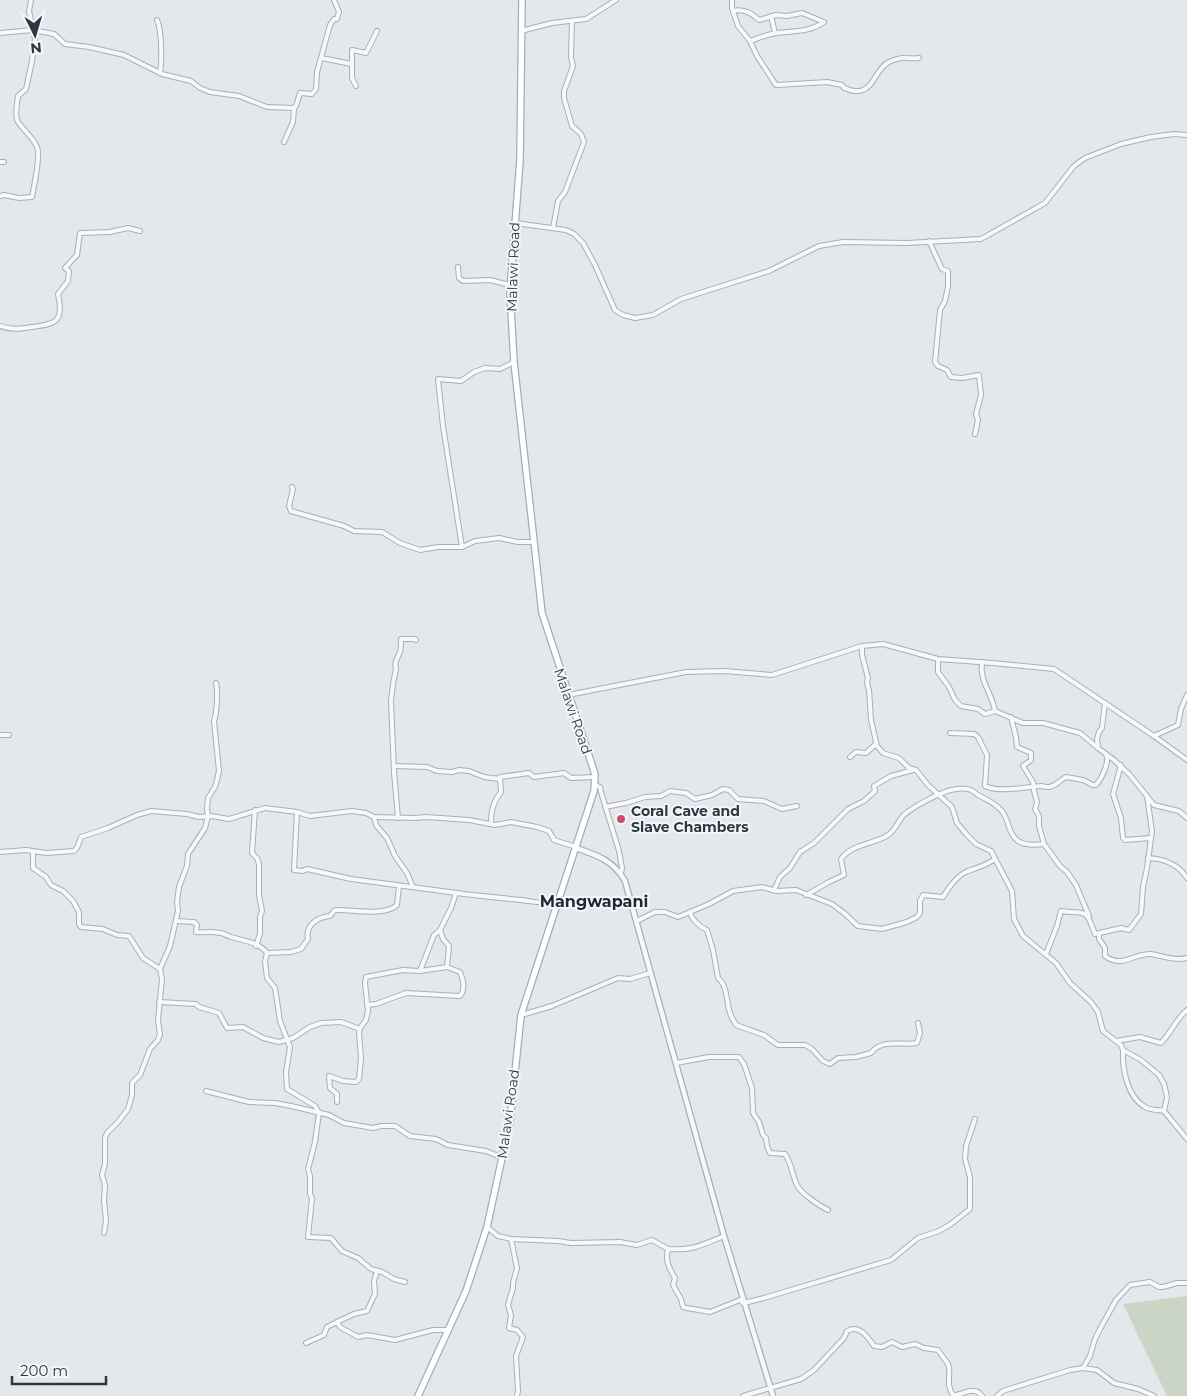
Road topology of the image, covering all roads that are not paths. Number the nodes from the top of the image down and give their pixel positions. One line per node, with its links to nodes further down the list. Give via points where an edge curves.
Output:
1 (31, 0): 10 (street)
2 (334, 0): 16 (street, via 338,16 330,25)
3 (522, 0): 12 (main road, Malawi Road)
4 (616, 0): 9 (street, via 586,19)
5 (732, 0): 6 (street)
6 (733, 11): 7 (street, via 746,11 759,20); 15 (street, via 738,26)
7 (771, 16): 14 (street); 14 (street, via 802,13 824,22 805,30)
8 (157, 20): 19 (street, via 161,34)
9 (572, 22): 12 (street); 26 (street, via 573,66 564,98 572,126 584,142 565,192 558,201)
10 (33, 30): 13 (street); 19 (street, via 57,36 65,44 124,55); 24 (street, via 31,68 26,89 18,96 16,110 18,122 38,149 32,197)
11 (377, 31): 18 (street, via 366,53 352,50)
12 (521, 31): 25 (main road, Malawi Road, via 520,160)
13 (0, 32)
14 (775, 34): 15 (street)
15 (750, 41): 17 (street, via 776,85 827,82 859,91 867,88 881,67 889,62)
16 (321, 58): 18 (street); 21 (street, via 316,89 312,94 300,93)
17 (919, 58)
18 (352, 64): 20 (street, via 352,78)
19 (160, 73): 21 (street, via 191,81 210,92 239,96 267,107)
20 (356, 86)
21 (294, 108): 23 (street)
22 (1187, 135): 28 (street, via 1151,137 1085,158 1074,166 1045,202 980,239)
23 (284, 142)
24 (0, 196)
25 (514, 223): 26 (street); 30 (main road, Malawi Road)
26 (552, 228): 28 (street, via 574,234 596,266 615,310 635,318 653,315 681,299 769,271 819,246 843,242)
27 (140, 231): 31 (street, via 128,228 80,233 77,255 65,268 69,271 68,281 58,294 58,317 42,327 16,330)
28 (929, 241): 33 (street, via 940,266 948,271 948,287 937,330 935,362 951,377 979,375)
29 (458, 267): 30 (street, via 462,281 490,280)
30 (510, 284): 32 (main road, Malawi Road)
31 (0, 326)
32 (514, 362): 35 (main road, Malawi Road); 36 (street, via 500,369 485,368 461,381 438,379)
33 (975, 434)
34 (292, 487): 36 (street, via 289,509 304,516 358,532 382,532 420,550)
35 (534, 542): 36 (street, via 499,538 475,541); 42 (main road, Malawi Road, via 543,618)
36 (462, 547)
37 (416, 640): 56 (street, via 401,639 400,652 396,657 391,701)
38 (862, 646): 39 (street, via 883,644); 42 (street, via 772,675 686,672); 51 (street)
39 (938, 659): 40 (street); 45 (street, via 938,672 961,706 978,709 985,714)
40 (982, 662): 44 (street, via 1054,669); 45 (street, via 983,681)
41 (216, 683): 69 (street, via 214,720 218,771 215,787 208,798)
42 (568, 695): 59 (main road, Malawi Road)
43 (1187, 695): 50 (street, via 1178,725)
44 (1105, 703): 50 (street); 52 (street)
45 (995, 711): 46 (street)
46 (1010, 717): 52 (street, via 1022,723 1043,723 1080,733); 62 (street, via 1017,747 1031,753 1030,760 1023,766)
47 (950, 733): 62 (street, via 978,737 988,755 986,787 1001,790)
48 (0, 735): 49 (street)
49 (9, 735)
50 (1154, 736): 55 (street)
51 (876, 744): 54 (street, via 866,753 856,752); 58 (street, via 883,752 899,758)
52 (1098, 748): 53 (street)
53 (1106, 754): 57 (street); 62 (street, via 1108,761 1096,785 1066,777 1056,785)
54 (850, 757)
55 (1187, 760)
56 (394, 766): 60 (street, via 469,771); 71 (street)
57 (1121, 766): 64 (street); 74 (street, via 1113,794 1121,818 1122,838)
58 (913, 770): 63 (street); 85 (street, via 891,776 874,786 875,791 848,809 814,844 800,852)
59 (595, 777): 60 (street, via 571,778 564,773 534,776 529,773); 61 (main road, Malawi Road)
60 (500, 779): 73 (street, via 502,788 492,806)
61 (595, 785): 66 (street, via 600,787); 76 (main road, Malawi Road)
62 (1034, 788): 75 (street)
63 (939, 794): 75 (street, via 972,790 1002,811 1019,842); 80 (street, via 952,807 957,824 976,844 991,851); 87 (street, via 908,811 889,835 846,853 841,859 844,875)
64 (1147, 796): 72 (street, via 1154,804 1179,811); 74 (street)
65 (797, 806): 66 (street, via 782,809 764,801 738,799 723,789 695,799 686,793 670,791 661,796)
66 (605, 807): 81 (street, via 619,852)
67 (255, 810): 68 (street); 69 (street, via 229,819); 95 (street, via 252,852 259,864 262,911)
68 (297, 812): 70 (street, via 310,816 359,812); 83 (street, via 294,870 307,869 351,880)
69 (208, 816): 78 (street, via 151,811 84,834 74,851); 91 (street, via 203,832 188,854 179,887)
70 (374, 817): 71 (street); 84 (street)
71 (398, 818): 73 (street, via 426,817)
72 (1187, 818)
73 (491, 824): 76 (street, via 511,822 537,827 549,831 554,840)
74 (1151, 838): 79 (street)
75 (1044, 844): 90 (street, via 1076,885)
76 (576, 848): 81 (street, via 608,861); 88 (main road, Malawi Road)
77 (0, 852): 78 (street)
78 (33, 852): 100 (street, via 33,868 73,901 81,927 130,936 143,958)
79 (1148, 858): 82 (street, via 1173,864); 94 (street, via 1141,914 1129,930 1121,928)
80 (995, 860): 87 (street, via 967,871 943,896 924,895 918,917 889,928 858,926 832,904); 97 (street, via 1012,890 1014,918 1023,936)
81 (621, 873): 92 (street)
82 (1187, 878)
83 (399, 886): 84 (street); 96 (street, via 397,905 393,908 384,911 335,910 330,916 311,924 308,939 301,949)
84 (413, 887): 86 (street)
85 (774, 890): 87 (street, via 796,890); 89 (street, via 740,889)
86 (456, 893): 88 (street, via 546,902); 93 (street)
87 (806, 895)
88 (556, 907): 106 (main road, Malawi Road)
89 (690, 912): 92 (street, via 678,917 655,912); 107 (street, via 700,927 707,930 718,978 736,1025 764,1035 778,1045 805,1046 830,1064 838,1058 871,1053 875,1047 885,1044 918,1043)
90 (1089, 916): 94 (street, via 1095,934); 97 (street, via 1082,912 1061,911)
91 (176, 921): 95 (street, via 194,922 196,932 220,932); 100 (street)
92 (637, 921): 102 (street)
93 (440, 930): 99 (street, via 449,946); 101 (street, via 434,935)
94 (1099, 934): 98 (street, via 1106,958 1120,962 1148,954 1162,958)
95 (256, 946): 96 (street)
96 (267, 953): 109 (street, via 267,978 275,988 280,1021)
97 (1046, 954): 110 (street, via 1091,1002 1098,1012 1103,1031)
98 (1187, 958)
99 (447, 967): 101 (street); 104 (street, via 460,972 463,989 460,996 406,993)
100 (160, 969): 103 (street)
101 (420, 971): 104 (street, via 403,970 366,976)
102 (650, 973): 106 (street, via 630,979 618,978 552,1006); 112 (street)
103 (159, 1002): 109 (street, via 196,1004 219,1013 227,1028 243,1027 274,1042); 122 (street, via 158,1040 150,1049 140,1075 132,1083 128,1109 105,1138 102,1175 105,1185)
104 (367, 1005): 108 (street, via 366,1020)
105 (1187, 1010): 110 (street, via 1161,1043 1140,1037)
106 (521, 1015): 119 (main road, Malawi Road)
107 (918, 1023)
108 (360, 1029): 109 (street, via 341,1022 321,1022); 114 (street, via 359,1080 350,1082 329,1076 330,1088 337,1094)
109 (289, 1040): 116 (street, via 287,1089 315,1106)
110 (1116, 1041): 111 (street)
111 (1123, 1050): 115 (street, via 1159,1075 1167,1097); 115 (street, via 1122,1064 1132,1094 1147,1108)
112 (676, 1063): 120 (street, via 709,1057 739,1057 752,1088 753,1113 770,1153 785,1154 797,1186); 123 (street)
113 (206, 1091): 116 (street)
114 (337, 1102)
115 (1164, 1111): 118 (street)
116 (318, 1114): 119 (street, via 373,1128 395,1126 410,1136 436,1139); 126 (street, via 308,1169 312,1198 308,1237 331,1238 342,1251)
117 (975, 1119): 129 (street, via 965,1159 970,1177 970,1209 945,1227 918,1238 891,1260)
118 (1187, 1139)
119 (503, 1158): 121 (main road, Malawi Road)
120 (828, 1210)
121 (487, 1227): 124 (street, via 498,1236); 131 (main road, Malawi Road)
122 (104, 1233)
123 (724, 1236): 125 (street, via 696,1248); 129 (street)
124 (511, 1239): 125 (street, via 637,1244 652,1240); 136 (street, via 517,1268 508,1305 511,1315 509,1328 517,1330 523,1337 516,1356)
125 (668, 1249): 129 (street, via 666,1256 675,1278 673,1285 684,1307 710,1312 740,1300)
126 (377, 1271): 127 (street); 130 (street, via 375,1294 367,1311)
127 (405, 1282)
128 (1187, 1283): 133 (street, via 1163,1287 1150,1282 1130,1285 1116,1300)
129 (744, 1303): 134 (street)
130 (337, 1322): 131 (street, via 358,1337 367,1335 395,1340 433,1330); 132 (street, via 327,1328 324,1335)
131 (449, 1330): 135 (main road, Malawi Road)
132 (306, 1343)
133 (1083, 1368): 140 (street, via 1003,1391); 141 (street, via 1098,1370 1114,1383)
134 (770, 1388): 137 (street); 138 (street); 139 (street, via 814,1370 847,1331 854,1329 874,1346 882,1347 892,1342 902,1347 915,1344 938,1350 948,1364 951,1393 959,1395 972,1390)
135 (418, 1396)
136 (517, 1396)
137 (743, 1396)
138 (773, 1396)
139 (982, 1396)
140 (998, 1396)
141 (1154, 1396)

